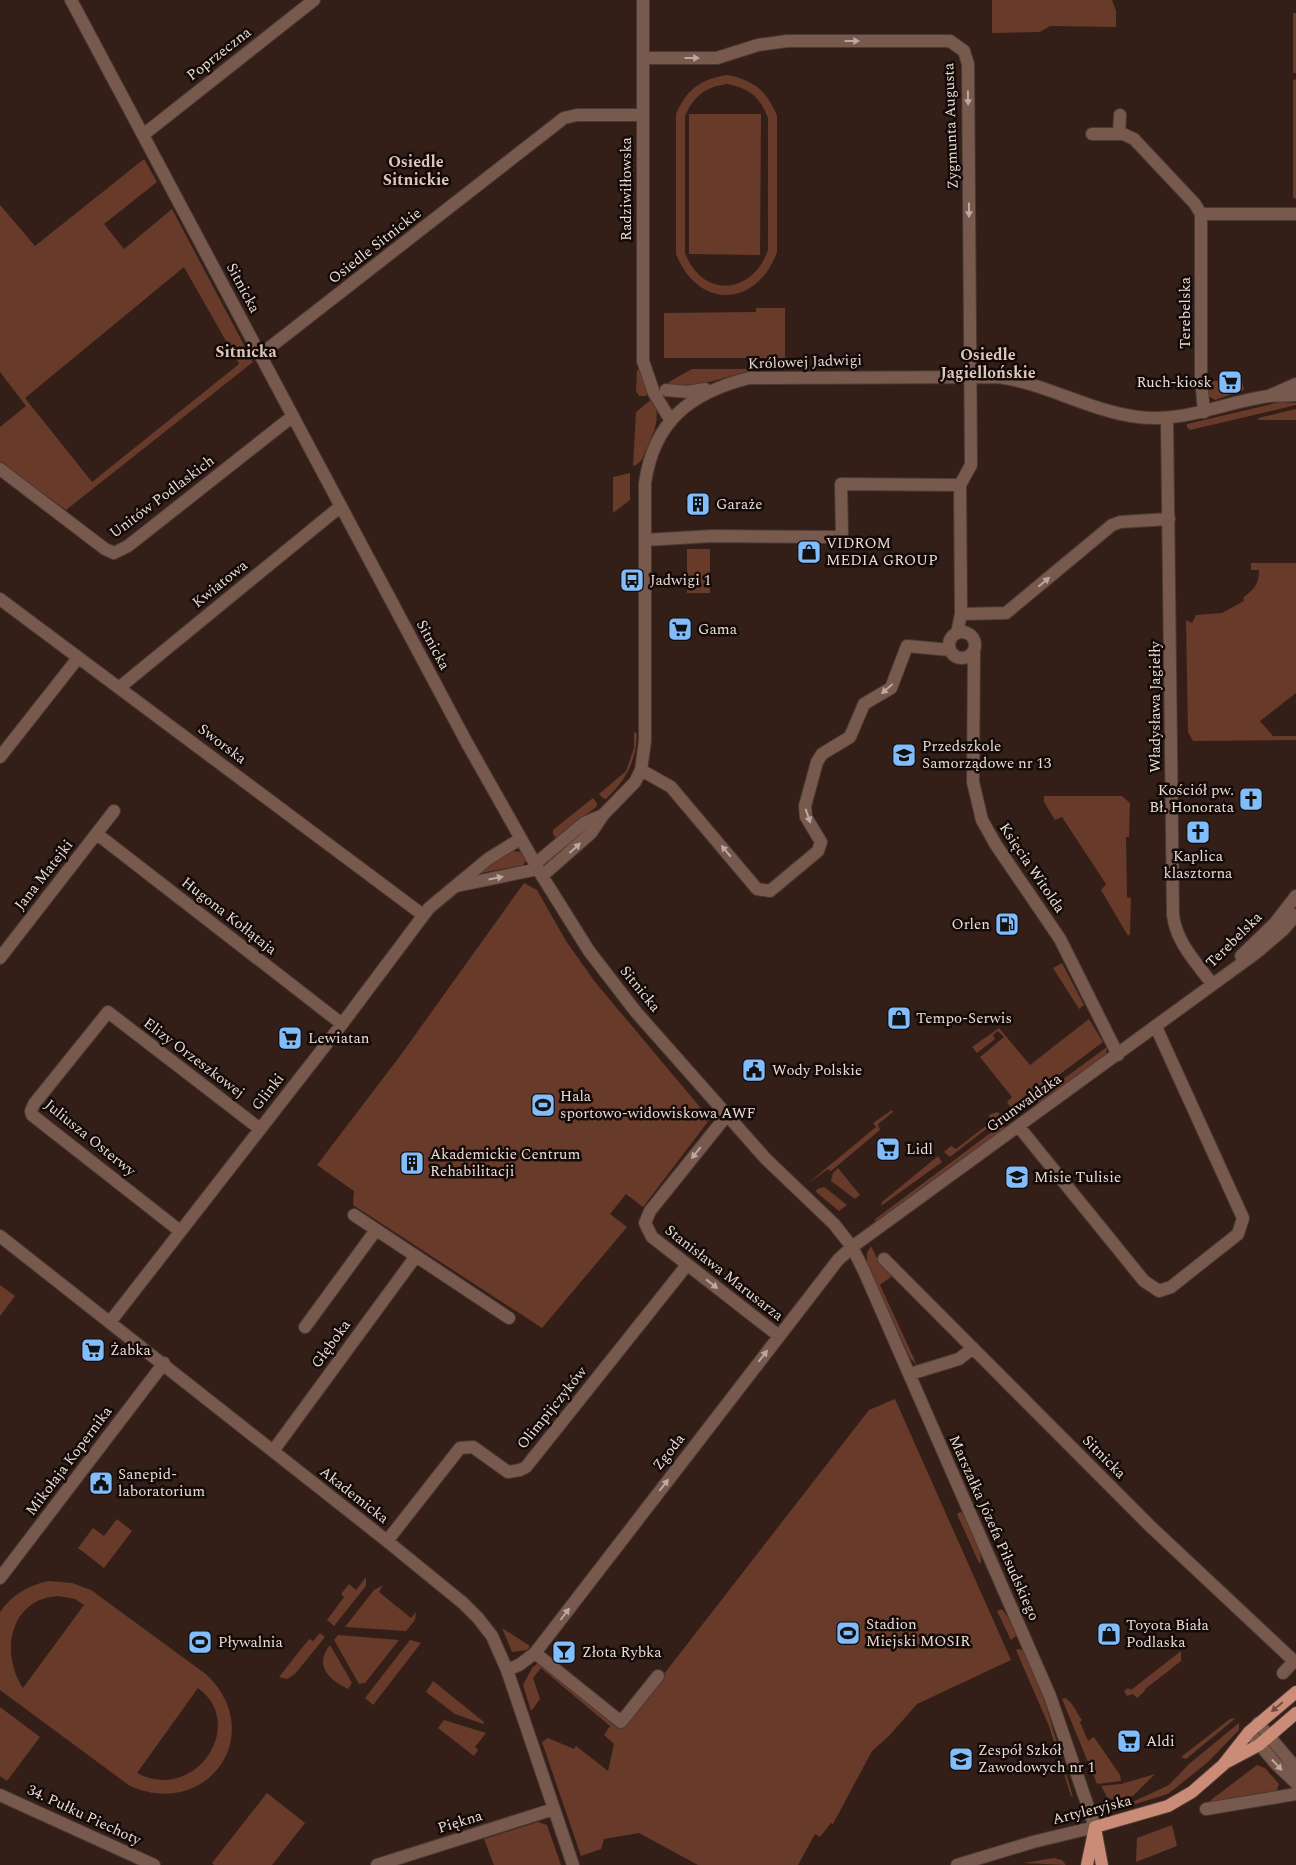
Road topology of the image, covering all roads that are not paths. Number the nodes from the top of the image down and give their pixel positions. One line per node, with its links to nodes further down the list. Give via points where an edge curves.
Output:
1 (72, 0): 7 (street, Sitnicka)
2 (314, 0): 7 (street, Poprzeczna)
3 (643, 0): 4 (street, Radziwiłłowska)
4 (643, 58): 5 (street, Radziwiłłowska); 13 (street, Zygmunta Augusta, one-way to 13, via 717,58 758,45 787,41 950,41 964,50 968,64)
5 (643, 115): 12 (street, Osiedle Sitnickie, via 576,115 564,118); 14 (street, Radziwiłłowska, via 643,361)
6 (1120, 115): 9 (street)
7 (143, 134): 12 (street, Sitnicka)
8 (1092, 134): 9 (street)
9 (1120, 134): 10 (street, via 1134,139)
10 (1201, 214): 11 (street); 21 (street, Terebelska)
11 (1296, 214)
12 (260, 355): 22 (street, Sitnicka)
13 (970, 376): 16 (street, Królowej Jadwigi, via 749,378); 23 (street, Królowej Jadwigi, via 1028,382 1120,414); 26 (street, via 971,465)
14 (649, 377): 17 (street); 24 (street, Radziwiłłowska, via 654,393)
15 (1296, 384): 19 (street, Królowej Jadwigi)
16 (722, 385): 17 (street, via 688,392); 20 (street, Królowej Jadwigi)
17 (666, 390): 20 (street)
18 (1296, 395): 19 (street, Królowej Jadwigi)
19 (1269, 396): 21 (street, Królowej Jadwigi)
20 (682, 408): 24 (street, Królowej Jadwigi)
21 (1204, 412): 23 (street, Królowej Jadwigi)
22 (293, 416): 25 (street, Unitów Podlaskich, via 128,546 114,553); 27 (street, Sitnicka)
23 (1167, 419): 28 (street, Władysława Jagiełły)
24 (671, 421): 29 (street, Królowej Jadwigi, via 647,472)
25 (0, 469)
26 (960, 485): 29 (street, via 841,484 842,534 837,537 712,536); 31 (street)
27 (341, 506): 38 (street, Kwiatowa); 43 (street, Sitnicka)
28 (1169, 518): 31 (street, one-way to 28, via 1006,613 1112,525); 52 (street, Władysława Jagiełły, via 1173,915 1181,941)
29 (645, 540): 40 (street, Królowej Jadwigi, via 645,742)
30 (0, 599): 35 (street, Sworska)
31 (961, 614): 32 (street)
32 (962, 633): 33 (street, via 950,640); 34 (street, via 974,639)
33 (950, 650): 36 (street); 40 (street, one-way to 40, via 907,646 891,688 863,706 850,737 822,754 804,806 806,817 821,842 818,851 770,891 757,889 671,787)
34 (974, 651): 36 (street); 37 (street, Księcia Witolda)
35 (78, 658): 38 (street, Sworska); 39 (street)
36 (962, 658): 37 (street, Księcia Witolda)
37 (972, 685): 56 (street, Księcia Witolda, via 973,782 982,820 1060,938)
38 (120, 687): 47 (street, Sworska)
39 (0, 757)
40 (641, 770): 44 (street, Królowej Jadwigi, via 635,782 603,815 591,833)
41 (114, 811): 42 (street, Jana Matejki)
42 (97, 834): 51 (street, Jana Matejki); 54 (street, Hugona Kołłątaja)
43 (520, 839): 44 (street, Sitnicka); 45 (street, Glinki)
44 (538, 870): 45 (street, one-way to 44); 57 (street, Sitnicka, via 612,981)
45 (454, 886): 47 (street, Glinki)
46 (1296, 896): 52 (street, Terebelska, via 1274,923)
47 (423, 915): 54 (street, Glinki)
48 (1296, 915): 50 (street, Terebelska)
49 (1296, 923): 50 (street, Terebelska)
50 (1283, 930): 52 (street, Terebelska)
51 (0, 958)
52 (1212, 984): 55 (street, Grunwaldzka)
53 (108, 1012): 59 (street, Elizy Orzeszkowej); 62 (street, Juliusza Osterwy, via 30,1110)
54 (342, 1024): 59 (street, Glinki)
55 (1156, 1027): 56 (street, Grunwaldzka); 58 (street, via 1243,1218 1238,1234 1171,1287 1158,1291 1144,1281)
56 (1118, 1055): 58 (street, Grunwaldzka)
57 (727, 1115): 64 (street, Sitnicka, via 766,1159 826,1215); 67 (street, Stanisława Marusarza, one-way to 67, via 650,1211 645,1222 652,1237)
58 (1019, 1127): 64 (street, Grunwaldzka)
59 (260, 1129): 62 (street, Glinki)
60 (354, 1215): 61 (street)
61 (376, 1230): 65 (street); 70 (street, Głęboka)
62 (180, 1231): 69 (street, Glinki)
63 (0, 1236): 69 (street, Akademicka)
64 (852, 1247): 71 (street, Zgoda); 74 (street, Marszałka Józefa Piłsudskiego)
65 (416, 1256): 68 (street); 75 (street, Głęboka)
66 (884, 1259): 72 (street, Sitnicka)
67 (687, 1265): 71 (street, Stanisława Marusarza, one-way to 71); 76 (street, Olimpijczyków, via 526,1467 508,1472 473,1447 460,1448)
68 (509, 1318)
69 (110, 1322): 73 (street, Akademicka)
70 (305, 1327)
71 (778, 1336): 78 (street, Zgoda, one-way to 71)
72 (973, 1348): 74 (street, via 959,1359); 80 (street, Sitnicka, via 1150,1526 1294,1661)
73 (164, 1363): 75 (street, Akademicka); 77 (street, Mikołaja Kopernika)
74 (910, 1374): 95 (street, Marszałka Józefa Piłsudskiego, via 1050,1696)
75 (273, 1451): 76 (street, Akademicka)
76 (387, 1541): 79 (street, Akademicka, via 478,1618 492,1636)
77 (0, 1578)
78 (535, 1653): 79 (street, Zgoda); 81 (street, via 621,1722)
79 (507, 1670): 93 (street, Akademicka)
80 (1283, 1673)
81 (658, 1676)
82 (1296, 1692): 84 (main road, Artyleryjska, one-way to 84)
83 (1296, 1713): 86 (main road, Artyleryjska)
84 (1258, 1723): 85 (main road, Artyleryjska); 86 (street)
85 (1249, 1732): 87 (street); 88 (main road, Artyleryjska)
86 (1269, 1736): 87 (main road, Artyleryjska); 89 (street)
87 (1259, 1745): 88 (main road, Artyleryjska); 90 (street, one-way to 90)
88 (1223, 1765): 95 (main road, Artyleryjska, via 1192,1792 1168,1806)
89 (1296, 1768)
90 (1296, 1783)
91 (1296, 1794): 94 (street)
92 (0, 1795): 96 (street, 34. Pułku Piechoty)
93 (554, 1809): 97 (street, Piękna); 98 (street, Akademicka)
94 (1206, 1809)
95 (1095, 1827): 99 (street, Artyleryjska); 100 (main road); 101 (main road)
96 (154, 1865)
97 (377, 1865)
98 (573, 1865)
99 (957, 1865)
100 (1087, 1865)
101 (1102, 1865)

